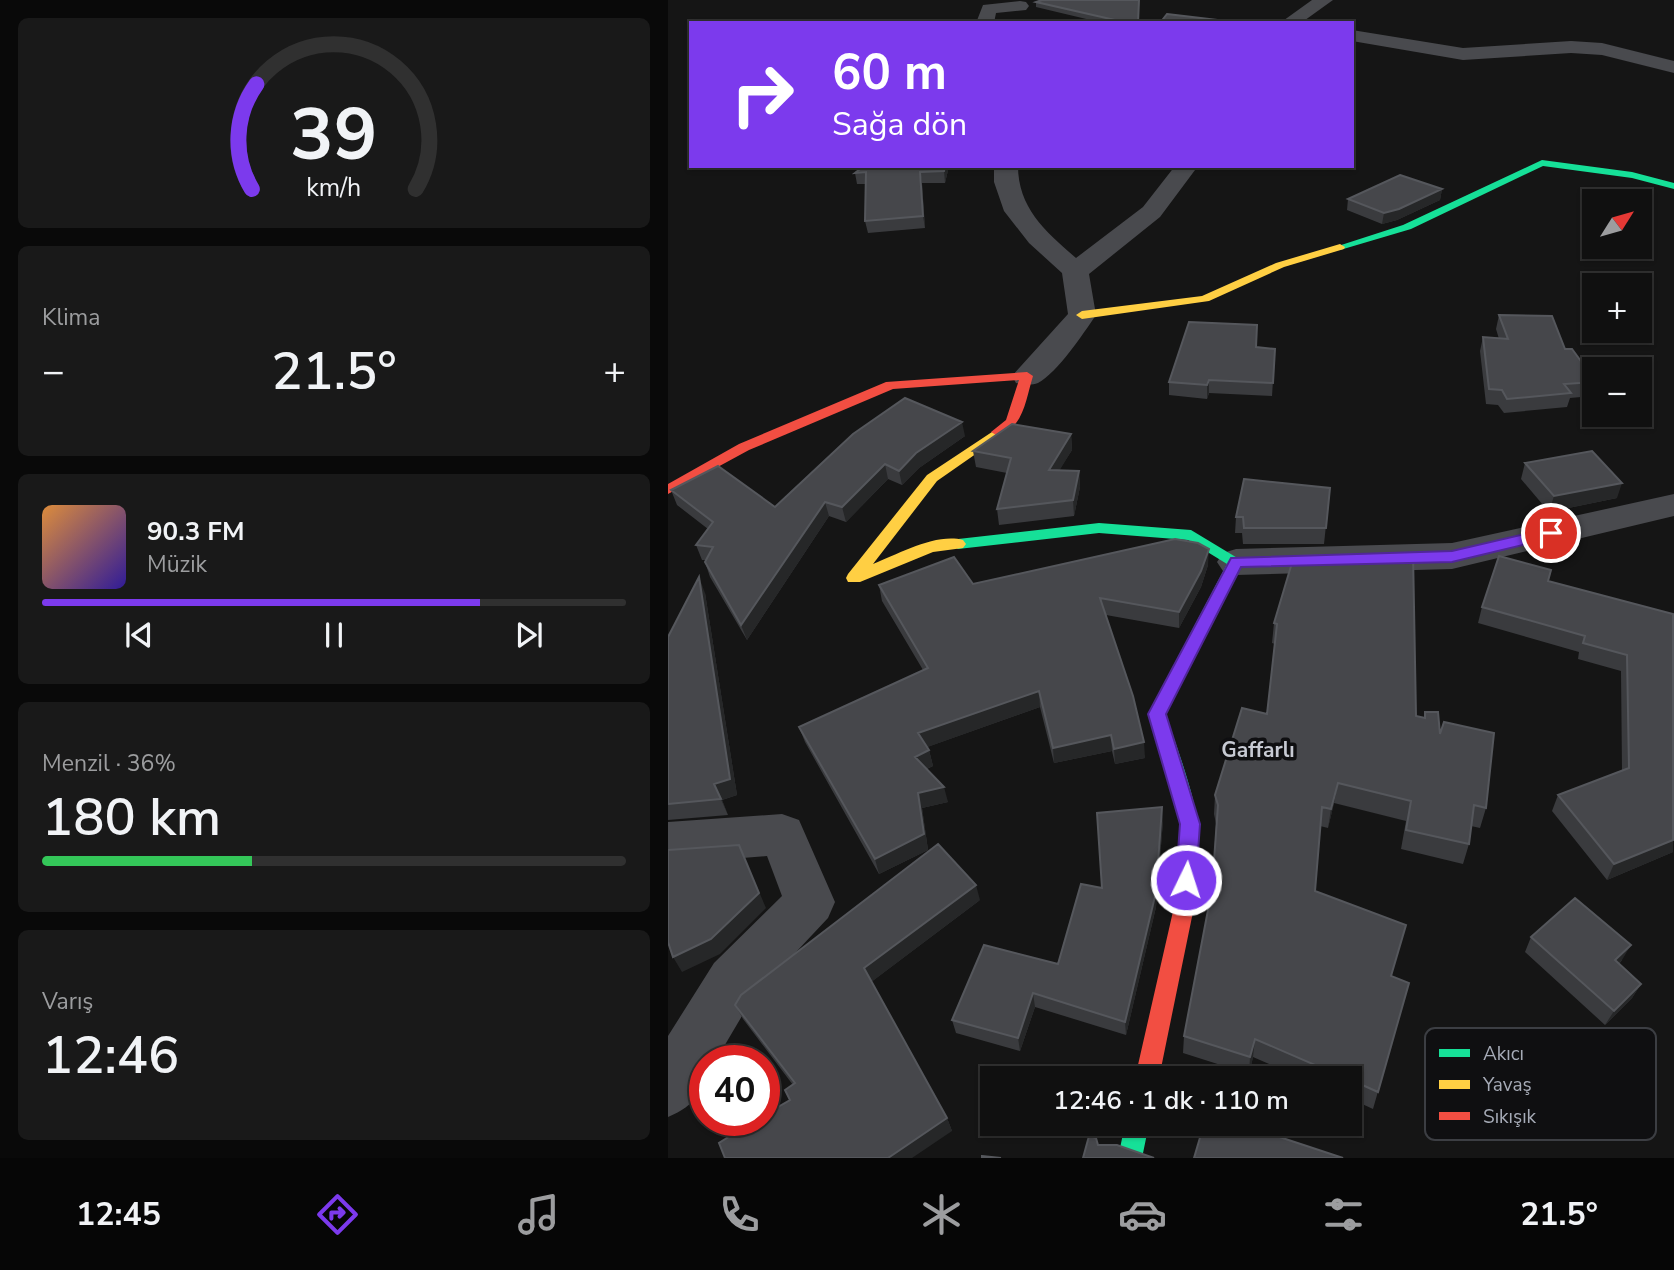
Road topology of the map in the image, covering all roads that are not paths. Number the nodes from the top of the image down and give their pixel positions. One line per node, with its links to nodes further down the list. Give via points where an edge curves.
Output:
1 (1328, 1): 4 (street)
2 (1020, 6): 3 (street, via 989,9)
3 (986, 21)
4 (1293, 21)
5 (1354, 35): 6 (street, via 1462,54 1602,49)
6 (1674, 67)
7 (1186, 168): 10 (street, via 1175,188 1136,228)
8 (998, 169): 10 (street, via 1007,196 1038,238)
9 (1674, 186): 11 (street, via 1632,175 1542,163 1407,227 1280,265 1205,299)
10 (1075, 271): 11 (street)
11 (1082, 315): 12 (street)
12 (1027, 376): 13 (street, via 891,385 744,447); 15 (street, via 1012,422 932,478 854,578 931,547 1099,528 1191,536)
13 (668, 490)
14 (1674, 505): 15 (street, via 1452,556)
15 (1236, 562): 17 (street, via 1157,714 1190,824 1184,907)
16 (668, 843): 18 (street, via 782,834 810,902 733,981)
17 (1150, 1066)
18 (668, 1088)
19 (1135, 1136): 20 (street)
20 (1130, 1158)

